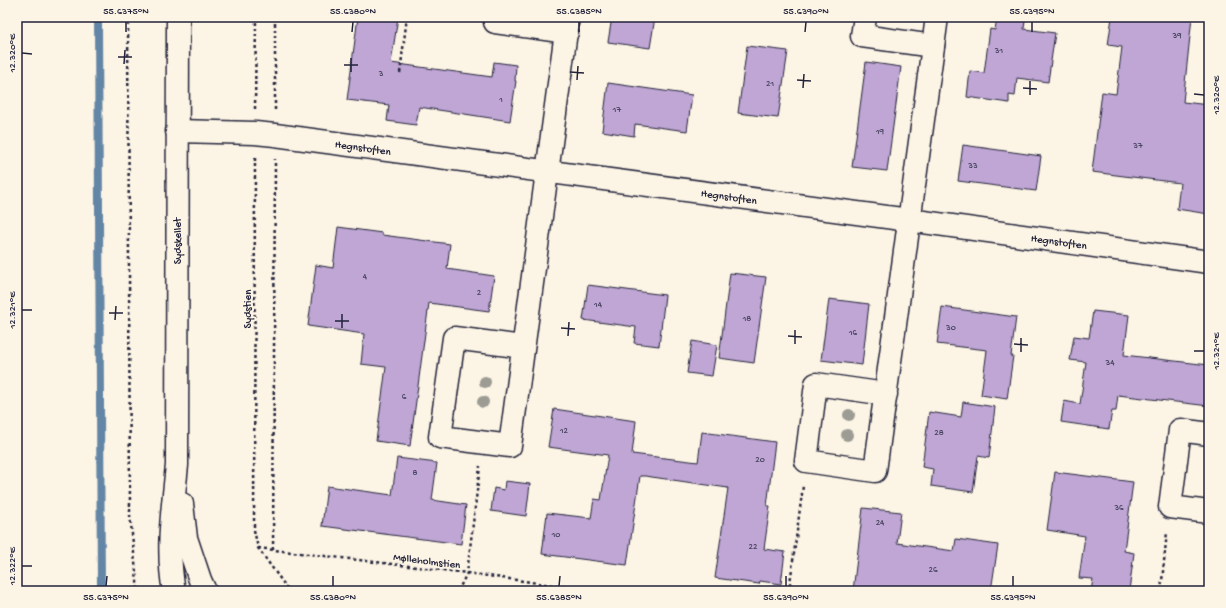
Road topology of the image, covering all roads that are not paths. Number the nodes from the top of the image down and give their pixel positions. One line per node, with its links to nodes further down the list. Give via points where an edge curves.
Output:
1 (178, 17): 7 (street, Sydskellet)
2 (496, 17): 5 (street, via 495,22)
3 (864, 17): 6 (street, via 862,36)
4 (937, 17): 6 (street)
5 (568, 24): 8 (street)
6 (933, 46): 9 (street)
7 (177, 132): 8 (street, Hegnstoften, via 265,134); 14 (street, Sydskellet)
8 (548, 172): 9 (street, Hegnstoften); 11 (street)
9 (910, 220): 10 (street, Hegnstoften); 12 (street)
10 (1209, 262)
11 (523, 347): 11 (street, via 510,446 440,437 454,338)
12 (886, 394): 12 (street, via 875,471 806,461 816,384)
13 (1209, 434): 15 (street, via 1180,430 1170,507)
14 (177, 465): 16 (street, Sydskellet, via 170,534); 17 (street, Sydskellet, via 186,538)
15 (1209, 512)
16 (174, 591)
17 (205, 591)

